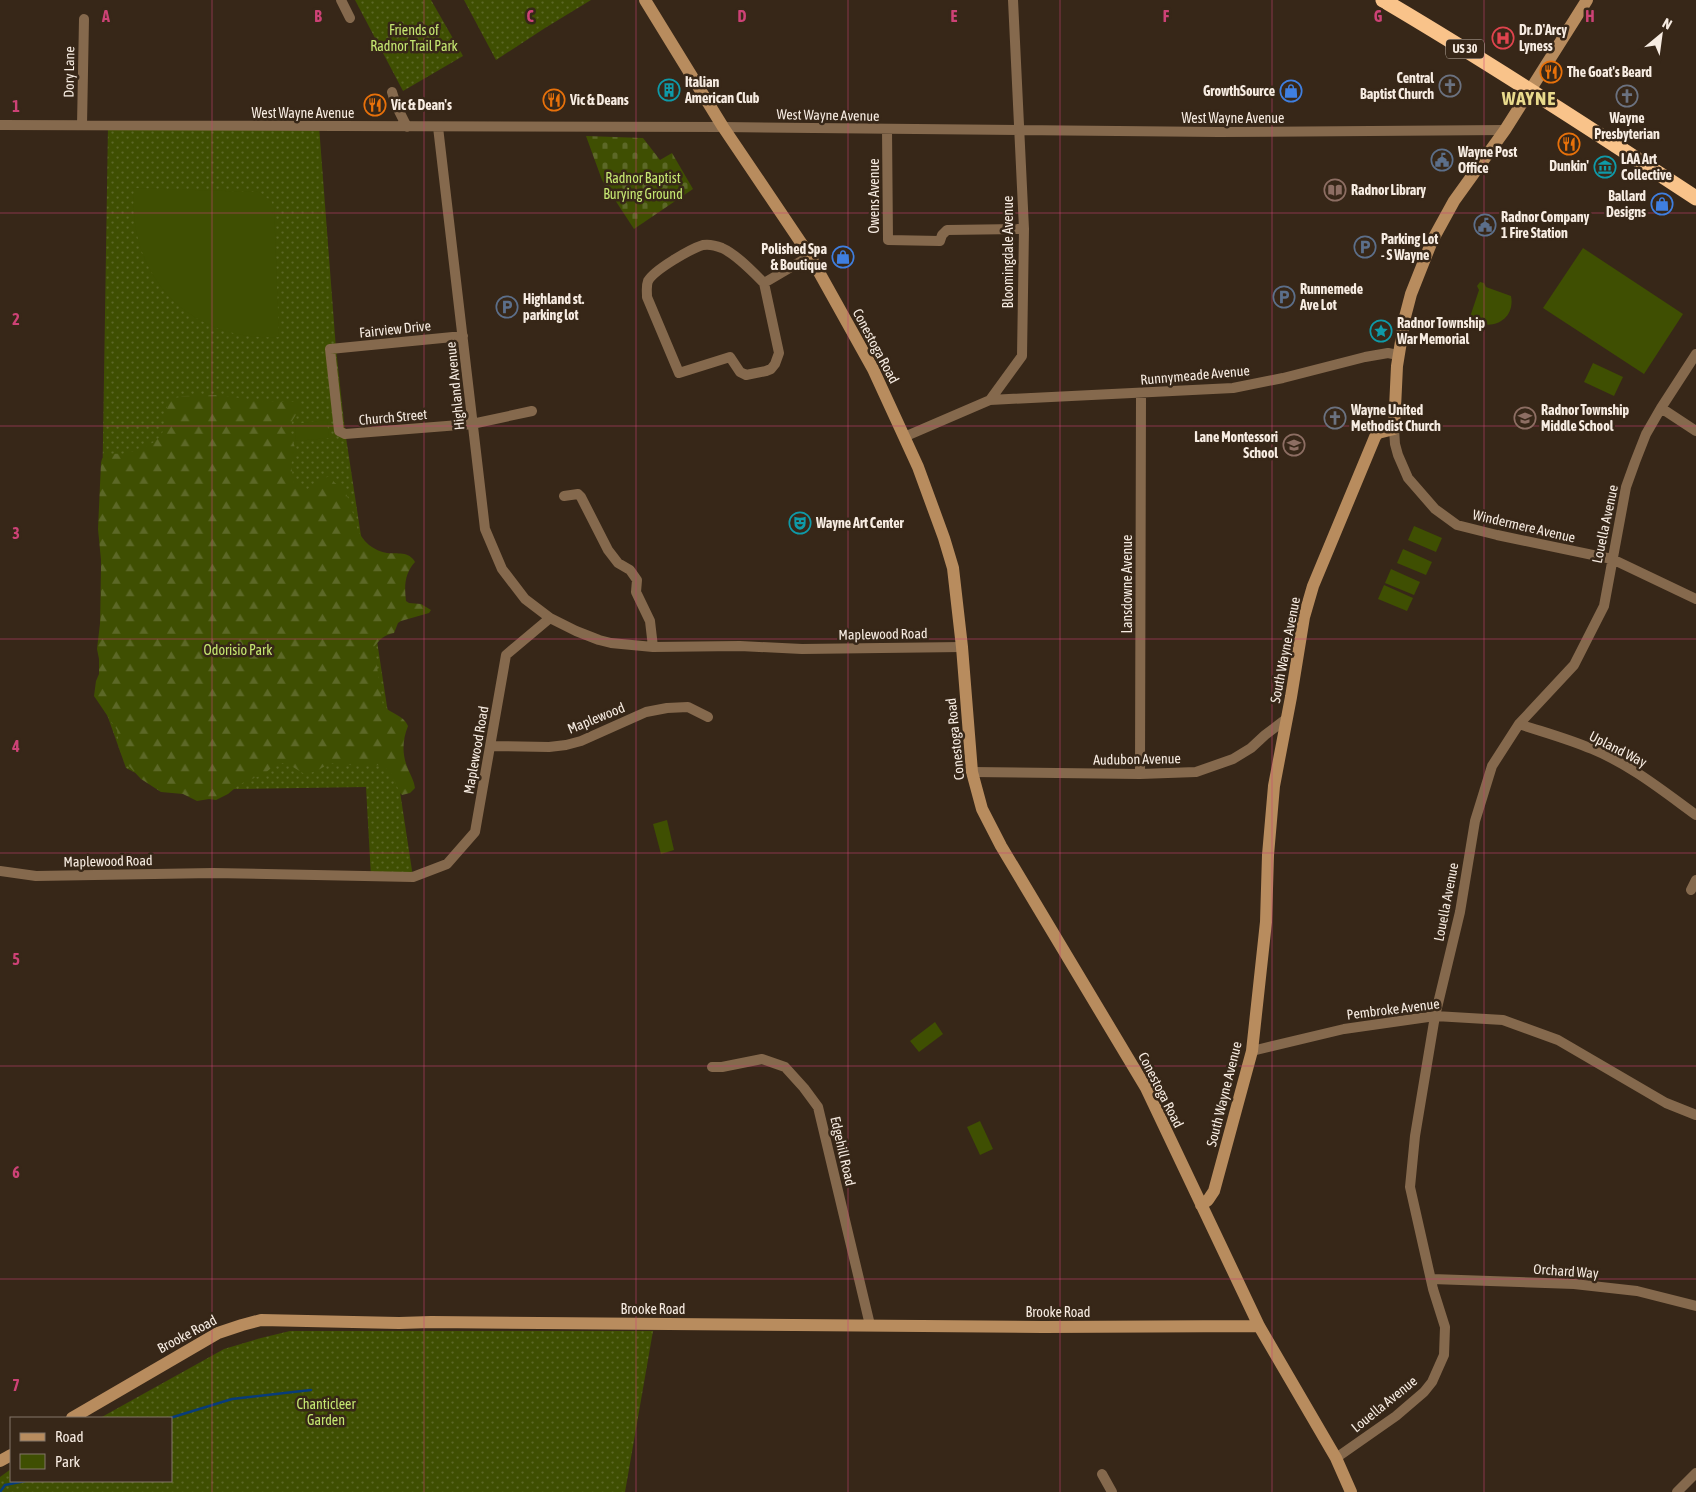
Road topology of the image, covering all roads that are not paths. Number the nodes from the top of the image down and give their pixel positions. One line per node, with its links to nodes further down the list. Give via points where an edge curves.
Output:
1 (341, 0): 6 (street)
2 (645, 0): 14 (main road, Conestoga Road)
3 (1013, 0): 17 (street, Bloomingdale Avenue)
4 (1383, 0): 8 (highway, US 30)
5 (1588, 0): 8 (main road)
6 (350, 18)
7 (84, 20): 11 (street, Dory Lane)
8 (1531, 89): 16 (main road); 18 (highway, US 30)
9 (392, 92): 12 (street)
10 (0, 125): 11 (street, West Wayne Avenue)
11 (82, 125): 12 (street, West Wayne Avenue)
12 (407, 127): 13 (street, West Wayne Avenue)
13 (438, 127): 14 (street, West Wayne Avenue); 22 (street, Highland Avenue)
14 (723, 127): 15 (street, West Wayne Avenue); 20 (main road, Conestoga Road)
15 (887, 130): 17 (street, West Wayne Avenue); 19 (street, Owens Avenue, via 888,240 940,241 948,230)
16 (1505, 130): 17 (street, West Wayne Avenue); 25 (main road, via 1454,201 1432,241 1411,294)
17 (1019, 131): 19 (street, Bloomingdale Avenue)
18 (1696, 198)
19 (1024, 229): 27 (street, Bloomingdale Avenue, via 1022,356)
20 (810, 256): 21 (street); 33 (main road, Conestoga Road, via 873,369)
21 (764, 283): 21 (street, via 728,251 707,245 670,262 650,279 647,296 679,373 730,357 746,375 771,369 778,353)
22 (463, 336): 23 (street, Fairview Drive); 30 (street, Highland Avenue)
23 (330, 349): 30 (street, Church Street, via 339,431 345,434)
24 (1696, 354): 28 (street, Louella Avenue)
25 (1398, 355): 26 (street, Runnymeade Avenue, via 1388,353 1365,357 1233,388); 31 (main road)
26 (1141, 394): 27 (street, Runnymeade Avenue); 45 (street, Lansdowne Avenue)
27 (990, 400): 33 (street)
28 (1661, 408): 32 (street); 35 (street, Louella Avenue, via 1646,434 1629,479)
29 (532, 412): 30 (street)
30 (472, 424): 37 (street, Highland Avenue, via 485,529 502,569 525,599)
31 (1394, 429): 35 (street, Windermere Avenue, via 1398,455 1408,478 1435,509 1457,524); 41 (main road, South Wayne Avenue, via 1375,437 1313,586)
32 (1696, 430)
33 (904, 437): 39 (main road, Conestoga Road, via 949,554 956,585)
34 (564, 496): 38 (street, via 578,494 581,497 608,550 637,580 636,592 650,621)
35 (1612, 559): 36 (street, Windermere Avenue); 42 (street, Louella Avenue, via 1604,606 1574,666)
36 (1696, 598)
37 (550, 618): 38 (street, Maplewood Road, via 599,640); 43 (street, Maplewood Road, via 506,655)
38 (653, 647): 39 (street, Maplewood Road)
39 (962, 647): 44 (main road, Conestoga Road)
40 (708, 717): 43 (street, Maplewood, via 688,707 667,708 646,712 566,745)
41 (1286, 719): 45 (street, Audubon Avenue, via 1233,759 1196,772); 51 (main road, South Wayne Avenue, via 1274,786 1266,922)
42 (1519, 724): 46 (street, Upland Way, via 1612,758 1654,783); 50 (street, Louella Avenue, via 1492,766 1475,821 1460,912)
43 (490, 746): 47 (street, Maplewood Road, via 476,832 447,864 413,877 212,873 36,876)
44 (972, 772): 45 (street, Audubon Avenue); 54 (main road, Conestoga Road, via 992,831 1146,1088)
45 (1140, 774)
46 (1696, 815)
47 (0, 871)
48 (1696, 880): 49 (street)
49 (1691, 890)
50 (1435, 1016): 51 (street, Pembroke Avenue, via 1344,1029); 53 (street, Pembroke Avenue, via 1503,1020 1558,1040 1666,1103); 55 (street, Louella Avenue, via 1410,1187)
51 (1252, 1051): 54 (main road, South Wayne Avenue, via 1214,1191)
52 (712, 1067): 57 (street, Edgehill Road, via 767,1060 785,1067 818,1106)
53 (1696, 1115)
54 (1201, 1205): 58 (main road, Conestoga Road)
55 (1432, 1279): 56 (street, Orchard Way, via 1574,1284 1637,1291); 60 (street, Louella Avenue, via 1445,1343 1435,1377 1424,1392 1396,1416)
56 (1696, 1306)
57 (870, 1325): 58 (main road, Brooke Road); 59 (main road, Brooke Road, via 261,1320 218,1333)
58 (1259, 1326): 60 (main road, Conestoga Road)
59 (74, 1417)
60 (1336, 1458): 64 (main road, Conestoga Road)
61 (1696, 1473): 65 (street)
62 (1102, 1474): 63 (street)
63 (1112, 1492)
64 (1351, 1492)
65 (1677, 1492)

